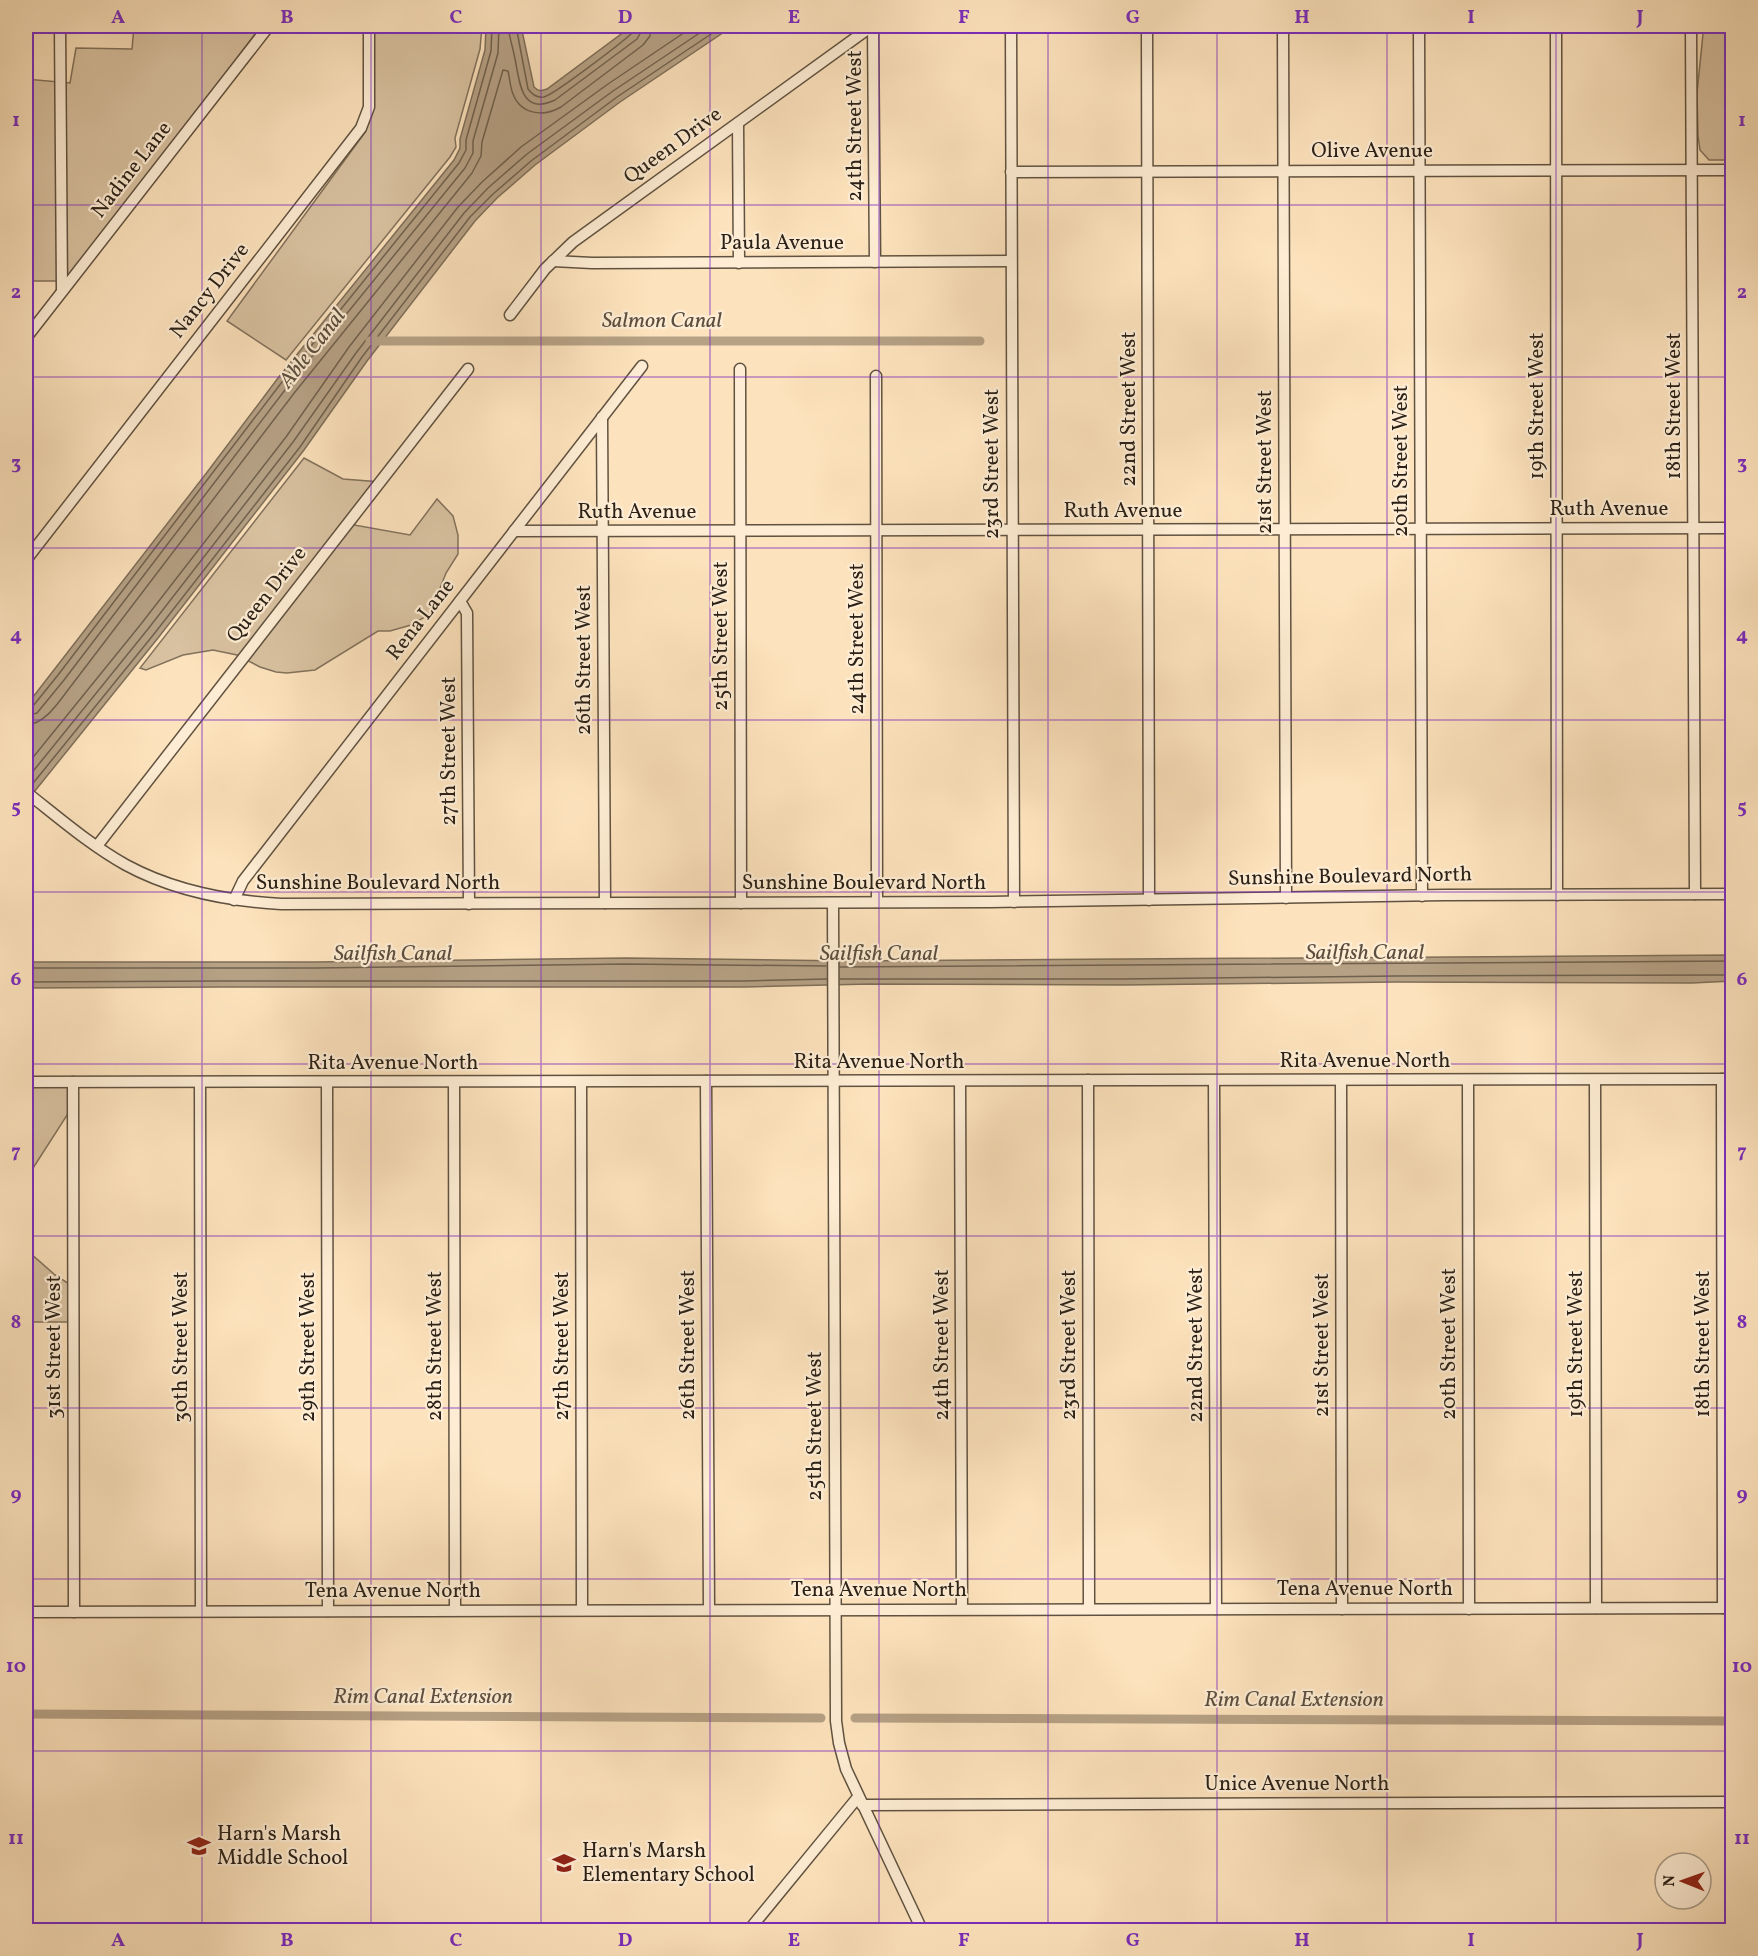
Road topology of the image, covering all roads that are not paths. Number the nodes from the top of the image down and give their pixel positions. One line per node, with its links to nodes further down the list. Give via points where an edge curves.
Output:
1 (60, 26): 23 (street)
2 (269, 26): 23 (street, Nadine Lane)
3 (369, 26): 42 (street, Nancy Drive, via 369,107 361,128)
4 (873, 26): 11 (street, Queen Drive); 21 (street, 24th Street West)
5 (1011, 26): 18 (street, 23rd Street West)
6 (1147, 26): 17 (street, 22nd Street West)
7 (1283, 26): 13 (street, 21st Street West)
8 (1419, 26): 14 (street, 20th Street West)
9 (1556, 26): 12 (street, 19th Street West)
10 (1691, 26): 15 (street, 18th Street West)
11 (738, 123): 19 (street, Queen Drive, via 573,242); 22 (street)
12 (1556, 169): 14 (street, Olive Avenue); 15 (street, Olive Avenue); 33 (street, 19th Street West)
13 (1284, 170): 14 (street, Olive Avenue); 17 (street, Olive Avenue); 36 (street, 21st Street West)
14 (1420, 170): 32 (street, 20th Street West)
15 (1692, 170): 16 (street, Olive Avenue); 34 (street, 18th Street West)
16 (1732, 170)
17 (1147, 171): 18 (street, Olive Avenue); 35 (street, 22nd Street West)
18 (1011, 172): 20 (street, 23rd Street West)
19 (553, 261): 22 (street, Paula Avenue); 24 (street, Queen Drive)
20 (1011, 261): 21 (street, Paula Avenue); 40 (street, 23rd Street West)
21 (875, 262): 22 (street, Paula Avenue)
22 (739, 263)
23 (62, 291): 25 (street, Nadine Lane)
24 (510, 315)
25 (26, 338)
26 (642, 366): 30 (street, Rena Lane)
27 (468, 369): 45 (street, Queen Drive)
28 (740, 369): 38 (street, 25th Street West)
29 (876, 376): 39 (street, 24th Street West)
30 (602, 417): 37 (street, Rena Lane); 41 (street, 26th Street West)
31 (1732, 528): 34 (street, Ruth Avenue)
32 (1421, 529): 33 (street, Ruth Avenue); 36 (street, Ruth Avenue); 49 (street, 20th Street West)
33 (1557, 529): 34 (street, Ruth Avenue); 48 (street, 19th Street West)
34 (1694, 529): 46 (street, 18th Street West)
35 (1148, 530): 36 (street, Ruth Avenue); 40 (street, Ruth Avenue); 52 (street, 22nd Street West)
36 (1285, 530): 50 (street, 21st Street West)
37 (514, 531): 41 (street, Ruth Avenue); 43 (street, Rena Lane)
38 (740, 531): 39 (street, Ruth Avenue); 41 (street, Ruth Avenue); 56 (street, 25th Street West)
39 (876, 531): 40 (street, Ruth Avenue); 53 (street, 24th Street West)
40 (1012, 531): 54 (street, 23rd Street West)
41 (603, 532): 55 (street, 26th Street West)
42 (26, 560)
43 (460, 601): 51 (street, Rena Lane, via 243,881); 58 (street, 27th Street West, via 467,613)
44 (29, 794): 45 (street, Sunshine Boulevard North)
45 (97, 846): 51 (street, Sunshine Boulevard North, via 126,865 171,884)
46 (1695, 894): 47 (street, Sunshine Boulevard North); 48 (street, Sunshine Boulevard North)
47 (1732, 894)
48 (1557, 895): 49 (street, Sunshine Boulevard North)
49 (1422, 896): 50 (street, Sunshine Boulevard North)
50 (1286, 898): 52 (street, Sunshine Boulevard North)
51 (234, 900): 58 (street, Sunshine Boulevard North, via 281,904)
52 (1149, 900): 54 (street, Sunshine Boulevard North)
53 (877, 902): 54 (street, Sunshine Boulevard North); 57 (street, Sunshine Boulevard North)
54 (1014, 902)
55 (605, 903): 56 (street, Sunshine Boulevard North); 58 (street, Sunshine Boulevard North)
56 (741, 903): 57 (street, Sunshine Boulevard North)
57 (833, 903): 64 (street, 25th Street West)
58 (469, 904)
59 (1727, 1079): 62 (street, Rita Avenue North); 75 (street, 18th Street West)
60 (1088, 1080): 65 (street, Rita Avenue North); 66 (street, Rita Avenue North); 77 (street, 23rd Street West)
61 (1468, 1080): 62 (street, Rita Avenue North); 67 (street, Rita Avenue North); 80 (street, 20th Street West)
62 (1594, 1080): 74 (street, 19th Street West)
63 (706, 1081): 64 (street, Rita Avenue North); 72 (street, Rita Avenue North); 76 (street, 26th Street West)
64 (834, 1081): 65 (street, Rita Avenue North); 83 (street, 25th Street West)
65 (960, 1081): 84 (street, 24th Street West)
66 (1214, 1081): 67 (street, Rita Avenue North); 78 (street, 22nd Street West)
67 (1341, 1081): 79 (street, 21st Street West)
68 (26, 1082): 69 (street, Rita Avenue North)
69 (73, 1082): 70 (street, Rita Avenue North); 88 (street, 31st Street West)
70 (200, 1082): 73 (street, Rita Avenue North); 85 (street, 30th Street West)
71 (454, 1082): 72 (street, Rita Avenue North); 73 (street, Rita Avenue North); 81 (street, 28th Street West)
72 (581, 1082): 82 (street, 27th Street West)
73 (327, 1083): 86 (street, 29th Street West)
74 (1596, 1608): 75 (street, Tena Avenue North); 80 (street, Tena Avenue North)
75 (1728, 1608)
76 (709, 1609): 82 (street, Tena Avenue North); 83 (street, Tena Avenue North)
77 (1089, 1609): 78 (street, Tena Avenue North); 84 (street, Tena Avenue North)
78 (1216, 1609): 79 (street, Tena Avenue North)
79 (1342, 1609): 80 (street, Tena Avenue North)
80 (1469, 1609)
81 (455, 1610): 82 (street, Tena Avenue North); 86 (street, Tena Avenue North)
82 (582, 1610)
83 (835, 1610): 84 (street, Tena Avenue North); 89 (street, 25th Street West, via 837,1729 846,1769)
84 (962, 1610)
85 (201, 1611): 86 (street, Tena Avenue North); 88 (street, Tena Avenue North)
86 (328, 1611)
87 (26, 1612): 88 (street, Tena Avenue North)
88 (74, 1612)
89 (860, 1801): 90 (street, Unice Avenue North); 91 (street); 92 (street, 25th Street West)
90 (1732, 1802)
91 (749, 1930)
92 (922, 1930)

